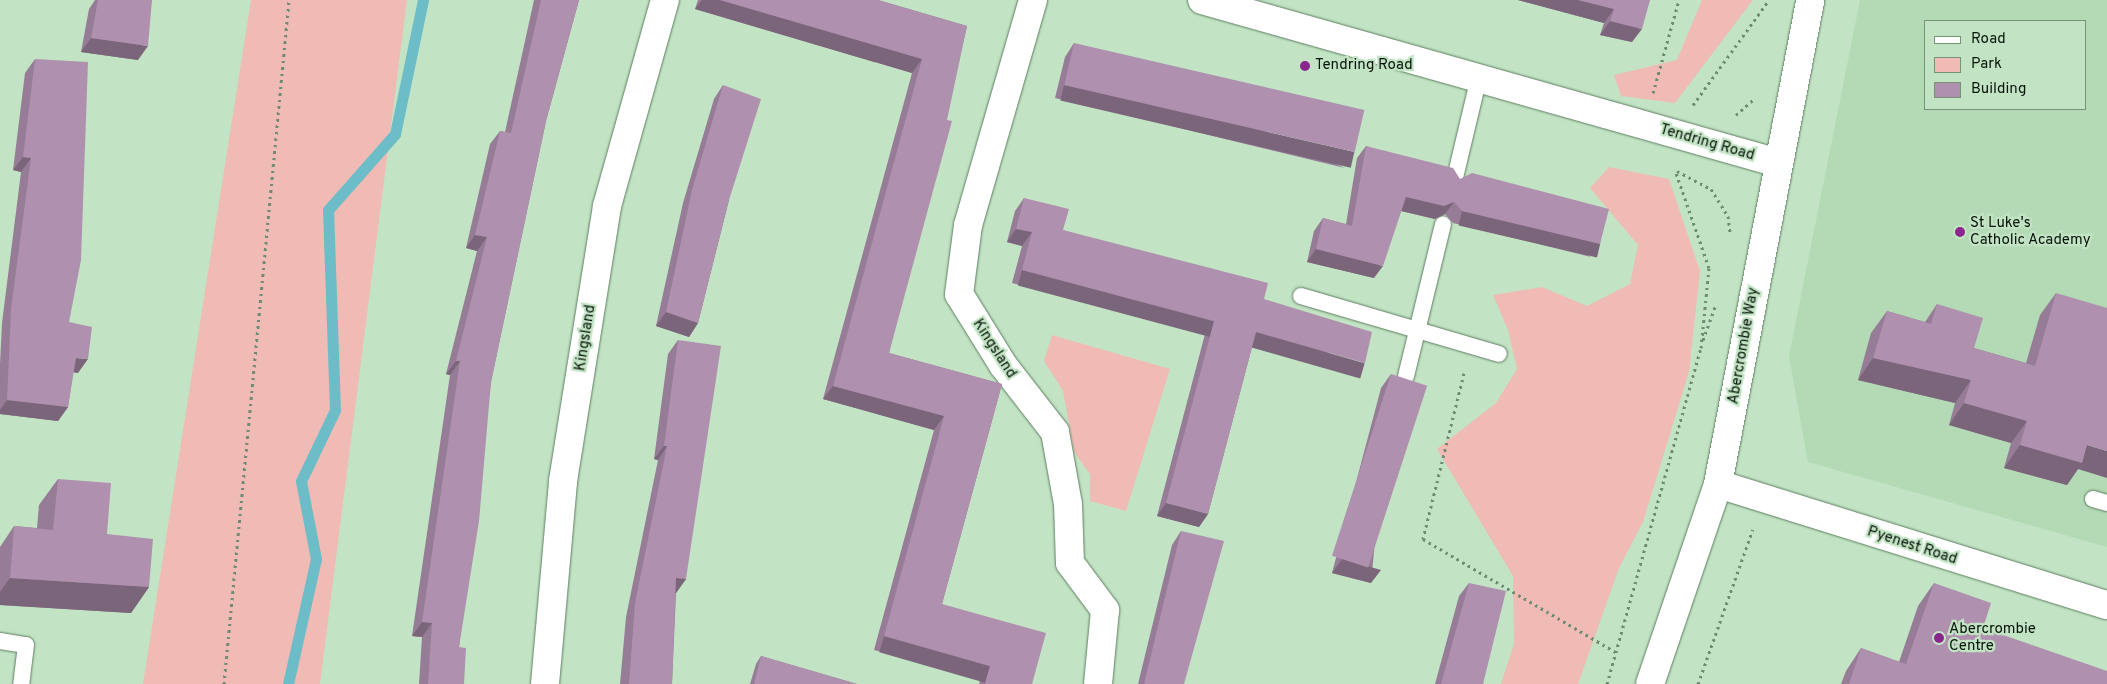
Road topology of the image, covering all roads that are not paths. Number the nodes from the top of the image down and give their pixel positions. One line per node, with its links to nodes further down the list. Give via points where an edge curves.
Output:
1 (665, 0): 17 (street, Kingsland, via 607,206 563,481)
2 (1033, 0): 18 (street, Kingsland, via 968,225 959,294 1003,365 1055,432 1068,504 1070,563 1105,610)
3 (1810, 0): 6 (street, Abercrombie Way)
4 (1213, 1): 5 (street, Tendring Road)
5 (1479, 78): 6 (street, Tendring Road); 7 (lane)
6 (1778, 163): 13 (street, Abercrombie Way)
7 (1454, 182)
8 (1443, 224): 10 (lane)
9 (1301, 296): 10 (lane)
10 (1417, 330): 11 (lane); 12 (lane)
11 (1500, 354)
12 (1406, 376)
13 (1718, 484): 14 (street, Pyenest Road); 19 (street, Abercrombie Way)
14 (2107, 605)
15 (0, 641): 16 (lane, via 26,645)
16 (21, 684)
17 (545, 684)
18 (1098, 684)
19 (1650, 684)

